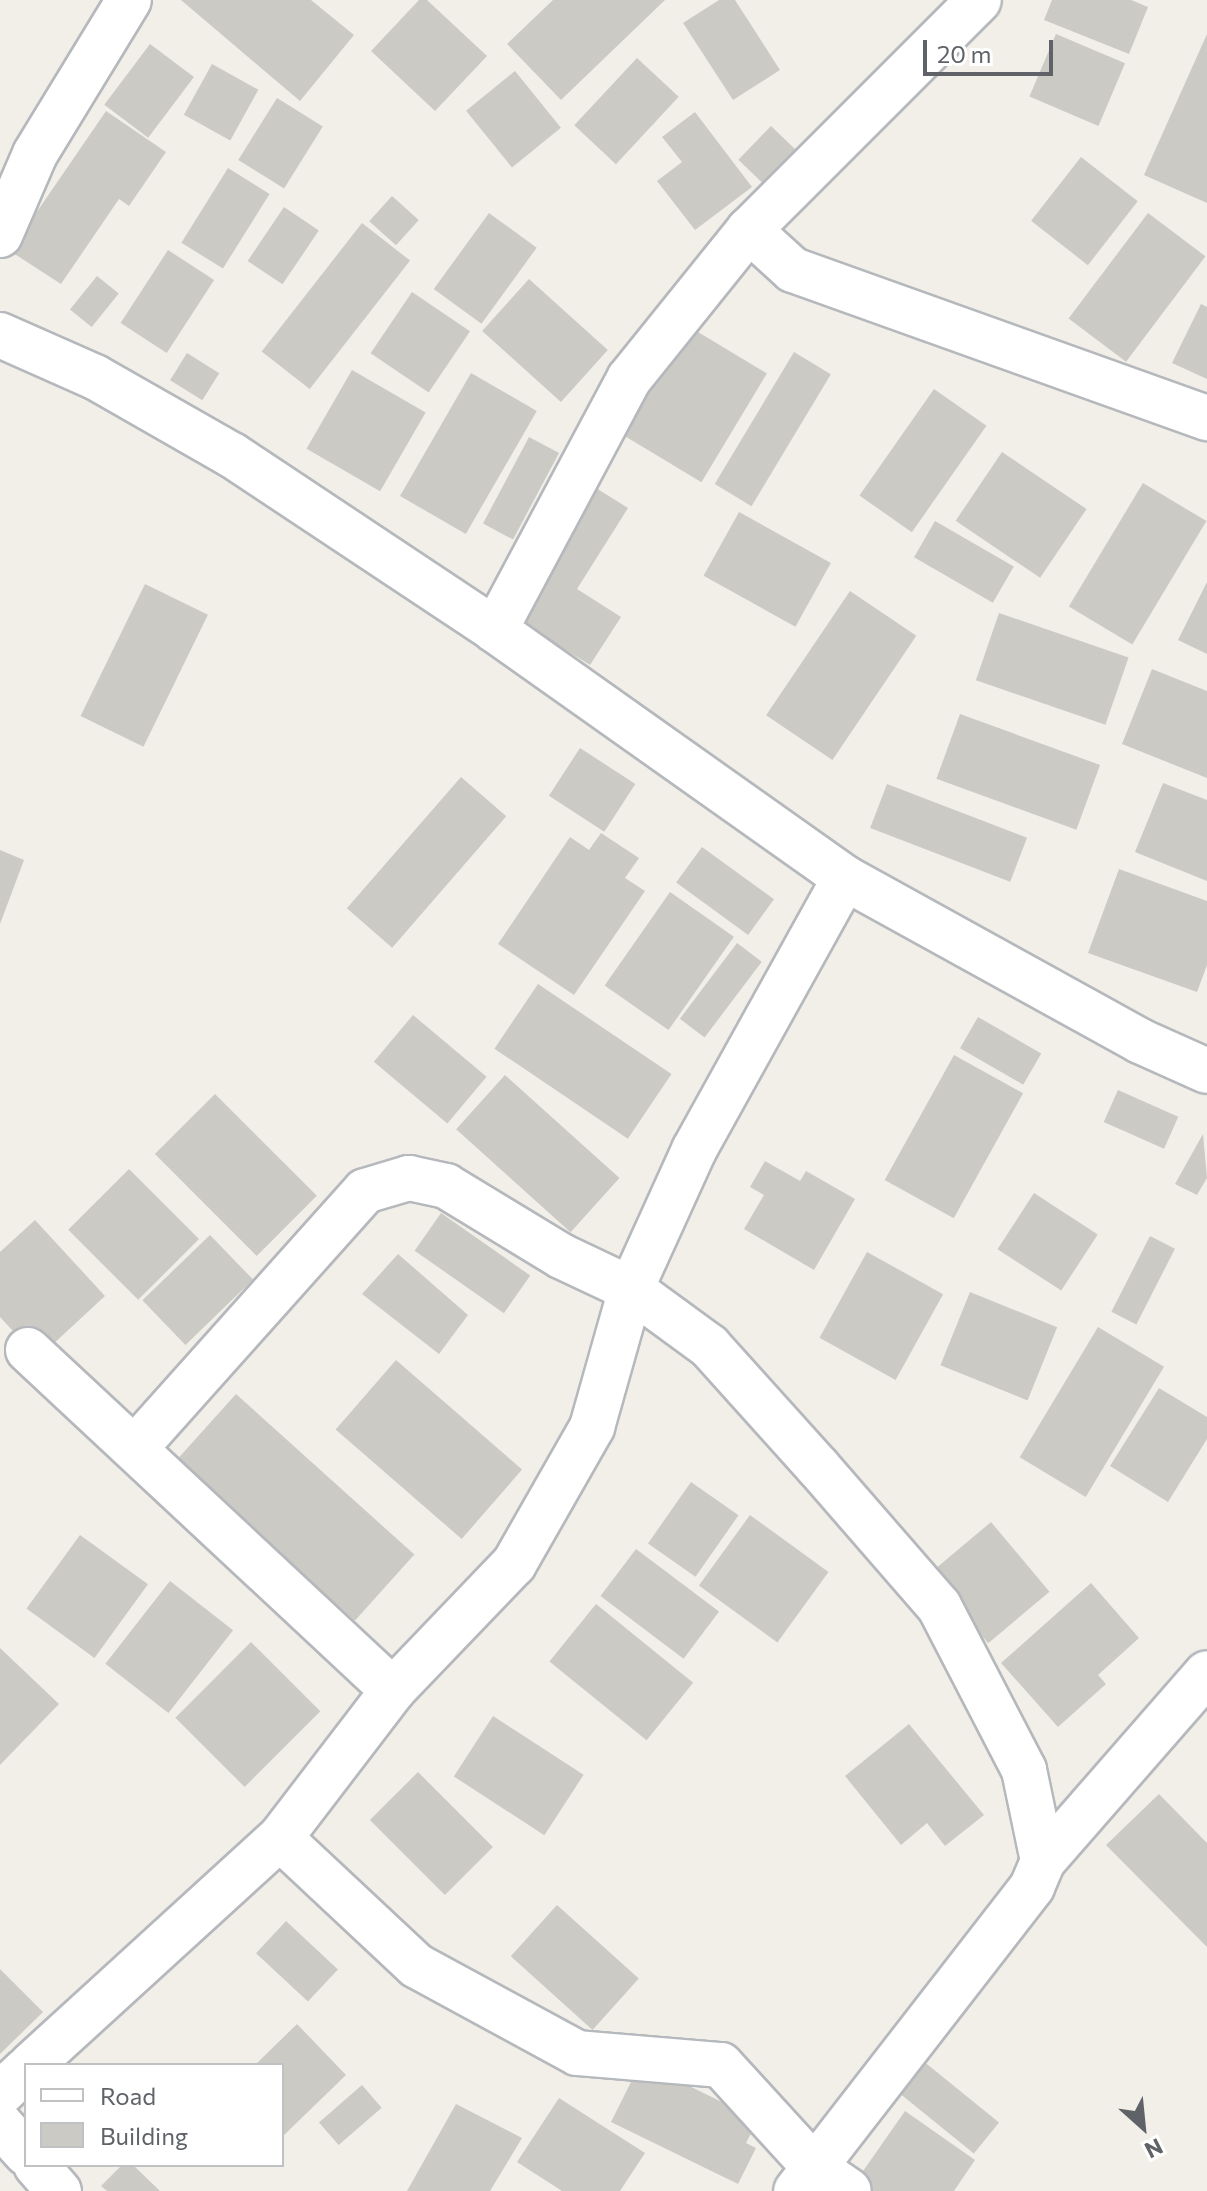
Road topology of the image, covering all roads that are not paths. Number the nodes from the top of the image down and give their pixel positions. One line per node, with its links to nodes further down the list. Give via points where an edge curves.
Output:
1 (129, 0): 4 (street, via 35,154)
2 (979, 0): 3 (street)
3 (749, 230): 6 (street, via 793,270); 7 (street, via 629,379)
4 (0, 235)
5 (0, 335): 7 (street, via 95,377 232,455)
6 (1207, 418)
7 (495, 630): 8 (street)
8 (845, 878): 9 (street, via 1140,1041); 10 (street, via 694,1150)
9 (1207, 1071)
10 (631, 1289): 12 (street, via 561,1256 446,1186 409,1178 365,1191); 14 (street, via 592,1427 514,1564); 16 (street, via 709,1346 939,1606 1024,1770)
11 (28, 1350): 12 (street)
12 (136, 1447): 14 (street)
13 (1207, 1673): 16 (street)
14 (393, 1690): 15 (street)
15 (280, 1838): 17 (street); 23 (street, via 417,1966 577,2053 721,2065)
16 (1043, 1861): 23 (street, via 1032,1887)
17 (33, 2063)
18 (24, 2072): 19 (street)
19 (0, 2094)
20 (0, 2124): 21 (street)
21 (24, 2151)
22 (38, 2167): 24 (street)
23 (820, 2183)
24 (59, 2191)

